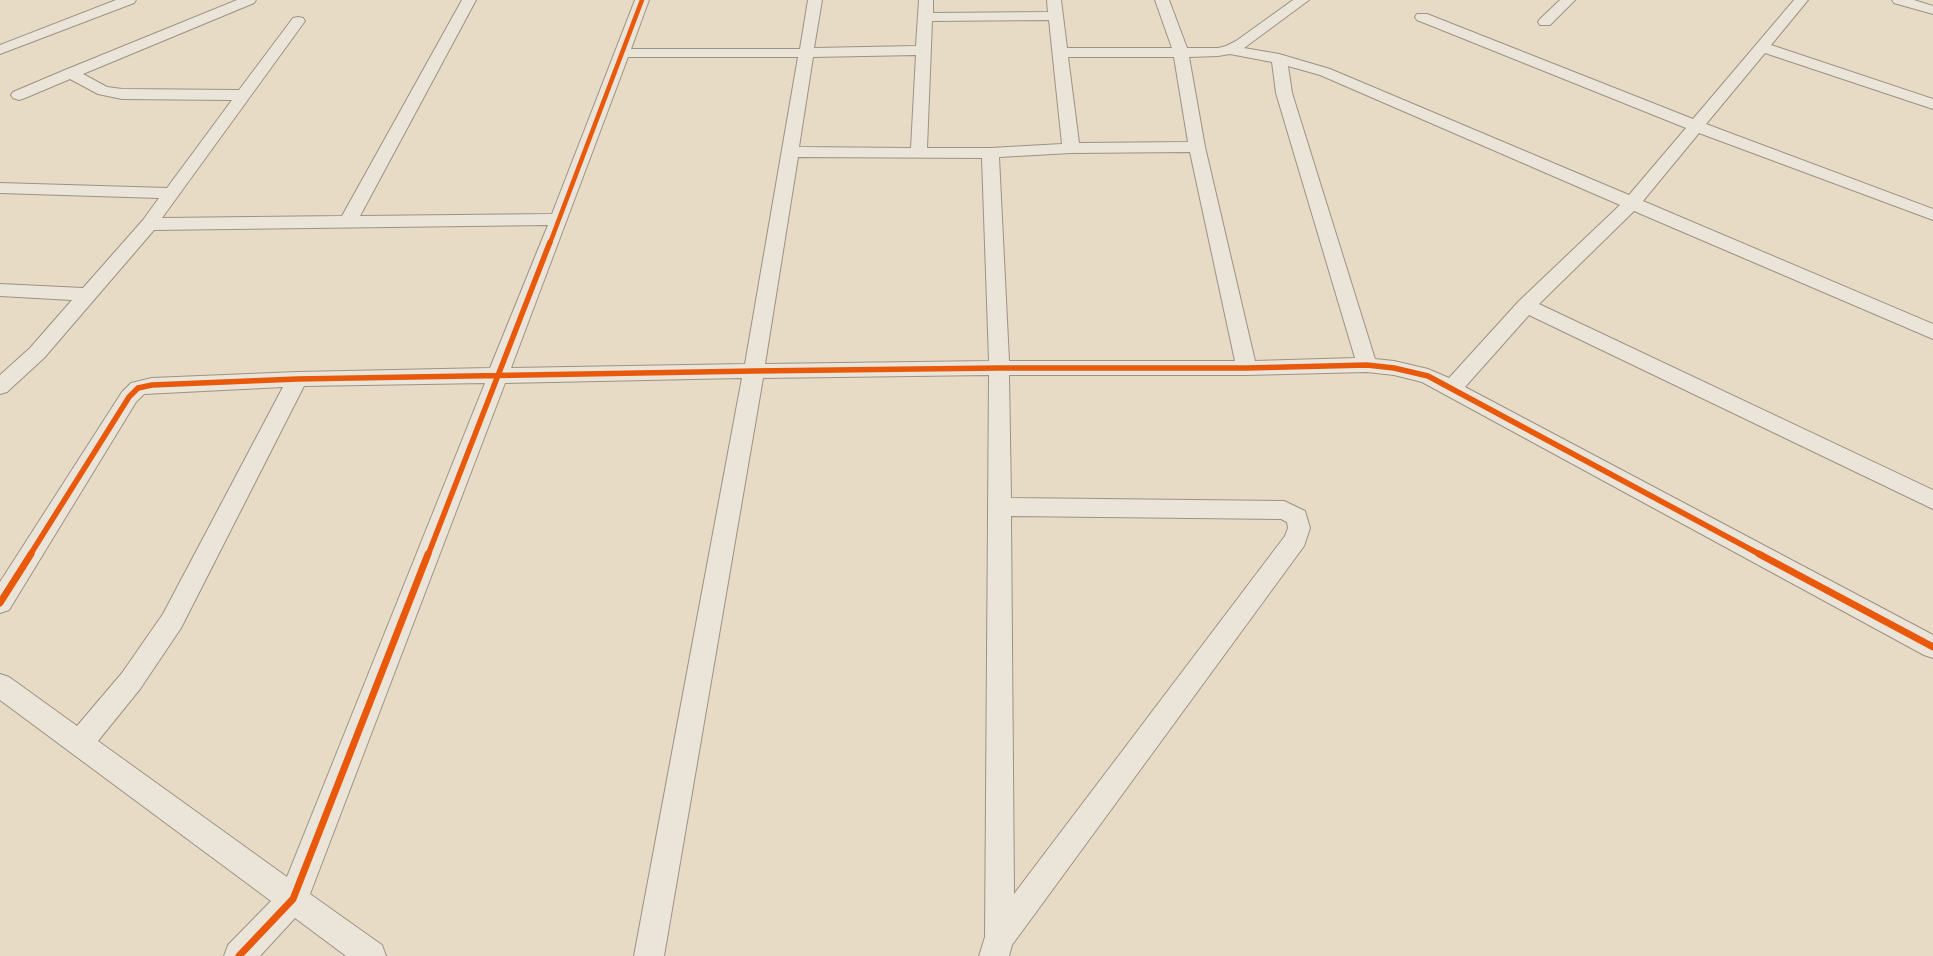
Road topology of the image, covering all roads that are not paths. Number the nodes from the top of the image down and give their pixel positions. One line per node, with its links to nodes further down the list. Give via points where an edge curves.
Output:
1 (129, 0): 20 (street)
2 (250, 0): 28 (street)
3 (469, 0): 43 (street)
4 (642, 0): 24 (street)
5 (815, 0): 25 (street)
6 (926, 0): 15 (street)
7 (1054, 0): 14 (street)
8 (1162, 0): 23 (street)
9 (1302, 0): 22 (street)
10 (1568, 0): 18 (street)
11 (1801, 0): 19 (street)
12 (1899, 0): 13 (street)
13 (1933, 10)
14 (1057, 16): 15 (street); 26 (street)
15 (926, 17): 21 (street)
16 (1422, 17): 32 (street)
17 (298, 21): 30 (street)
18 (1545, 22)
19 (1762, 47): 31 (street); 32 (street)
20 (0, 50)
21 (924, 50): 25 (street); 36 (street)
22 (1230, 50): 23 (street); 27 (street)
23 (1181, 51): 26 (street); 33 (street)
24 (622, 53): 25 (street); 42 (street)
25 (806, 53): 35 (street)
26 (1061, 53): 34 (street)
27 (1279, 59): 40 (street, via 1325,72); 49 (street, via 1284,93)
28 (70, 73): 29 (street); 30 (street, via 104,91 122,94)
29 (20, 95)
30 (242, 95): 39 (street)
31 (1933, 104)
32 (1696, 126): 40 (street); 41 (street)
33 (1197, 147): 34 (street); 51 (street)
34 (1071, 148): 37 (street)
35 (789, 152): 36 (street); 52 (street)
36 (919, 152): 37 (street)
37 (990, 153): 50 (street)
38 (0, 188): 39 (street)
39 (173, 193): 44 (street)
40 (1632, 204): 47 (street); 48 (street)
41 (1933, 215)
42 (559, 219): 43 (street); 53 (street)
43 (348, 222): 44 (street)
44 (149, 224): 46 (street)
45 (0, 290): 46 (street)
46 (88, 295): 55 (street, via 37,353)
47 (1526, 306): 56 (street); 57 (street)
48 (1933, 332)
49 (1367, 365): 51 (street); 56 (street, via 1428,376)
50 (999, 368): 51 (street); 52 (street); 58 (street)
51 (1247, 368)
52 (754, 371): 53 (street); 67 (street)
53 (497, 376): 54 (street); 63 (street)
54 (297, 379): 59 (street, via 152,385 138,388 129,397); 62 (street, via 172,621 131,681)
55 (0, 387)
56 (1451, 389): 60 (street)
57 (1933, 500)
58 (1000, 507): 64 (street); 64 (street, via 1284,510 1297,516 1299,528 1296,539)
59 (0, 603)
60 (1933, 647)
61 (0, 685): 62 (street)
62 (80, 743): 63 (street)
63 (293, 899): 65 (street); 66 (street)
64 (997, 947)
65 (239, 956)
66 (371, 956)
67 (649, 956)

